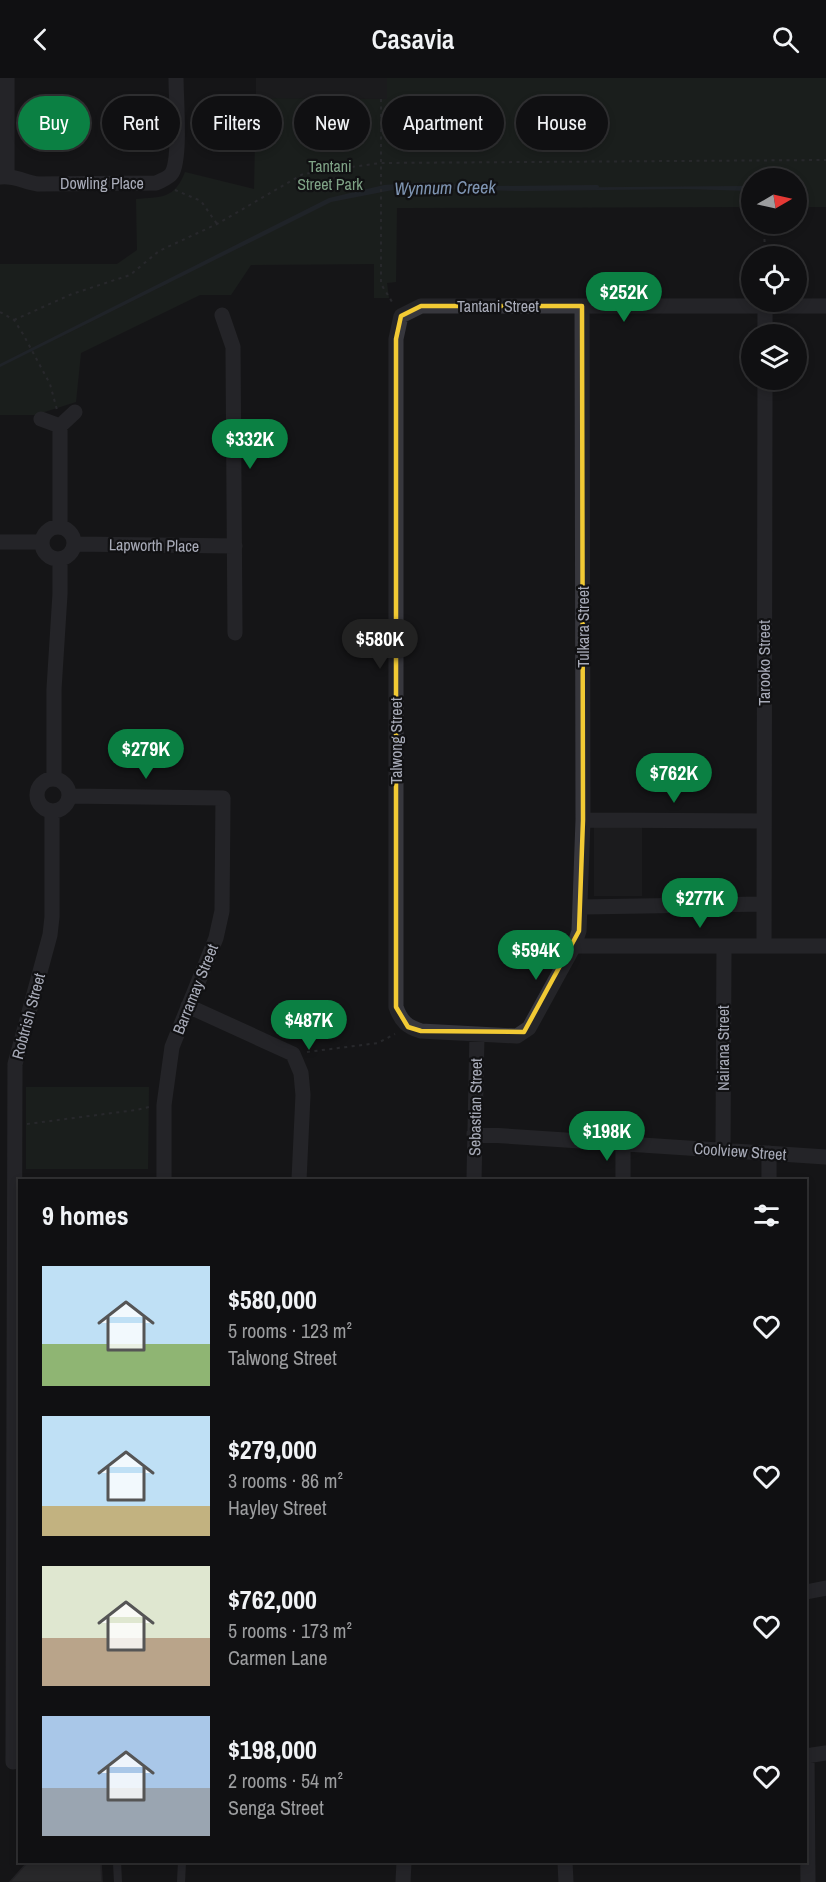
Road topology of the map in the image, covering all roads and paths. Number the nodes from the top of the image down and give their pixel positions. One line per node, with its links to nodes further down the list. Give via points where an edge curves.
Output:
1 (7, 78): 6 (street)
2 (176, 78): 7 (street, Dowling Place, via 176,160)
3 (381, 99): 5 (path)
4 (826, 160): 5 (path)
5 (380, 163): 8 (path, via 303,174); 15 (path, via 381,284)
6 (4, 177): 7 (street, Dowling Place, via 38,184 156,183)
7 (166, 178): 8 (path, via 175,191 201,201)
8 (217, 224): 16 (path, via 159,251 130,275 72,294)
9 (582, 306): 10 (street, Tantani Street); 15 (street, Tantani Street, via 421,306); 31 (street, Tulkara Street)
10 (741, 306)
11 (807, 306): 12 (street, Tantani Street)
12 (826, 306)
13 (0, 312): 16 (path)
14 (222, 315): 25 (street, via 233,347)
15 (401, 316): 40 (street, Talwong Street, via 396,339 396,1007 400,1018)
16 (14, 320): 20 (path, via 50,384)
17 (765, 390): 32 (street, Tarooko Street)
18 (75, 412): 20 (street)
19 (41, 419): 20 (street)
20 (60, 426): 21 (street)
21 (60, 527): 23 (street, via 48,531); 24 (street, via 73,536)
22 (0, 542): 23 (street)
23 (42, 542): 26 (street, via 48,556)
24 (74, 544): 25 (street, Lapworth Place); 26 (street, via 72,552)
25 (234, 546): 27 (street)
26 (60, 559): 28 (street)
27 (235, 633)
28 (54, 779): 29 (street, via 65,784); 30 (street, via 42,783 37,794 41,806)
29 (69, 796): 30 (street, via 64,807); 39 (street, Barramay Street, via 223,798 222,911 216,938)
30 (52, 811): 59 (street, Robtrish Street, via 51,926 15,1064)
31 (583, 820): 32 (street); 34 (street, Tulkara Street)
32 (764, 820): 33 (street, Tarooko Street)
33 (764, 904): 34 (street); 37 (street, Tarooko Street)
34 (581, 908): 35 (street, Tulkara Street)
35 (574, 946): 36 (street); 41 (street, Tulkara Street, via 529,1028 517,1036)
36 (724, 946): 37 (street); 47 (street, Nairana Street)
37 (764, 946): 38 (street)
38 (826, 946)
39 (188, 1006): 42 (street); 43 (street, Barramay Street, via 172,1047)
40 (414, 1029): 41 (street); 42 (path, via 378,1042)
41 (477, 1034): 45 (street, Sebastian Street)
42 (292, 1054): 51 (street, via 301,1073 303,1095)
43 (164, 1105): 44 (path); 50 (street, Barramay Street)
44 (21, 1124)
45 (474, 1134): 46 (street, Coolview Street); 52 (street, Sebastian Street)
46 (623, 1144): 47 (street, Coolview Street); 53 (street)
47 (723, 1150): 48 (street, Coolview Street)
48 (769, 1153): 49 (street, Coolview Street); 54 (street)
49 (826, 1157)
50 (164, 1179)
51 (299, 1179)
52 (474, 1179)
53 (623, 1179)
54 (769, 1179)
55 (826, 1588): 56 (street)
56 (807, 1592)
57 (826, 1753): 58 (street)
58 (807, 1756)
59 (11, 1762)
60 (807, 1819): 69 (street)
61 (117, 1863): 65 (lane)
62 (182, 1863): 66 (lane)
63 (404, 1863): 67 (street)
64 (565, 1863): 68 (street)
65 (117, 1882)
66 (181, 1882)
67 (403, 1882)
68 (566, 1882)
69 (808, 1882)

